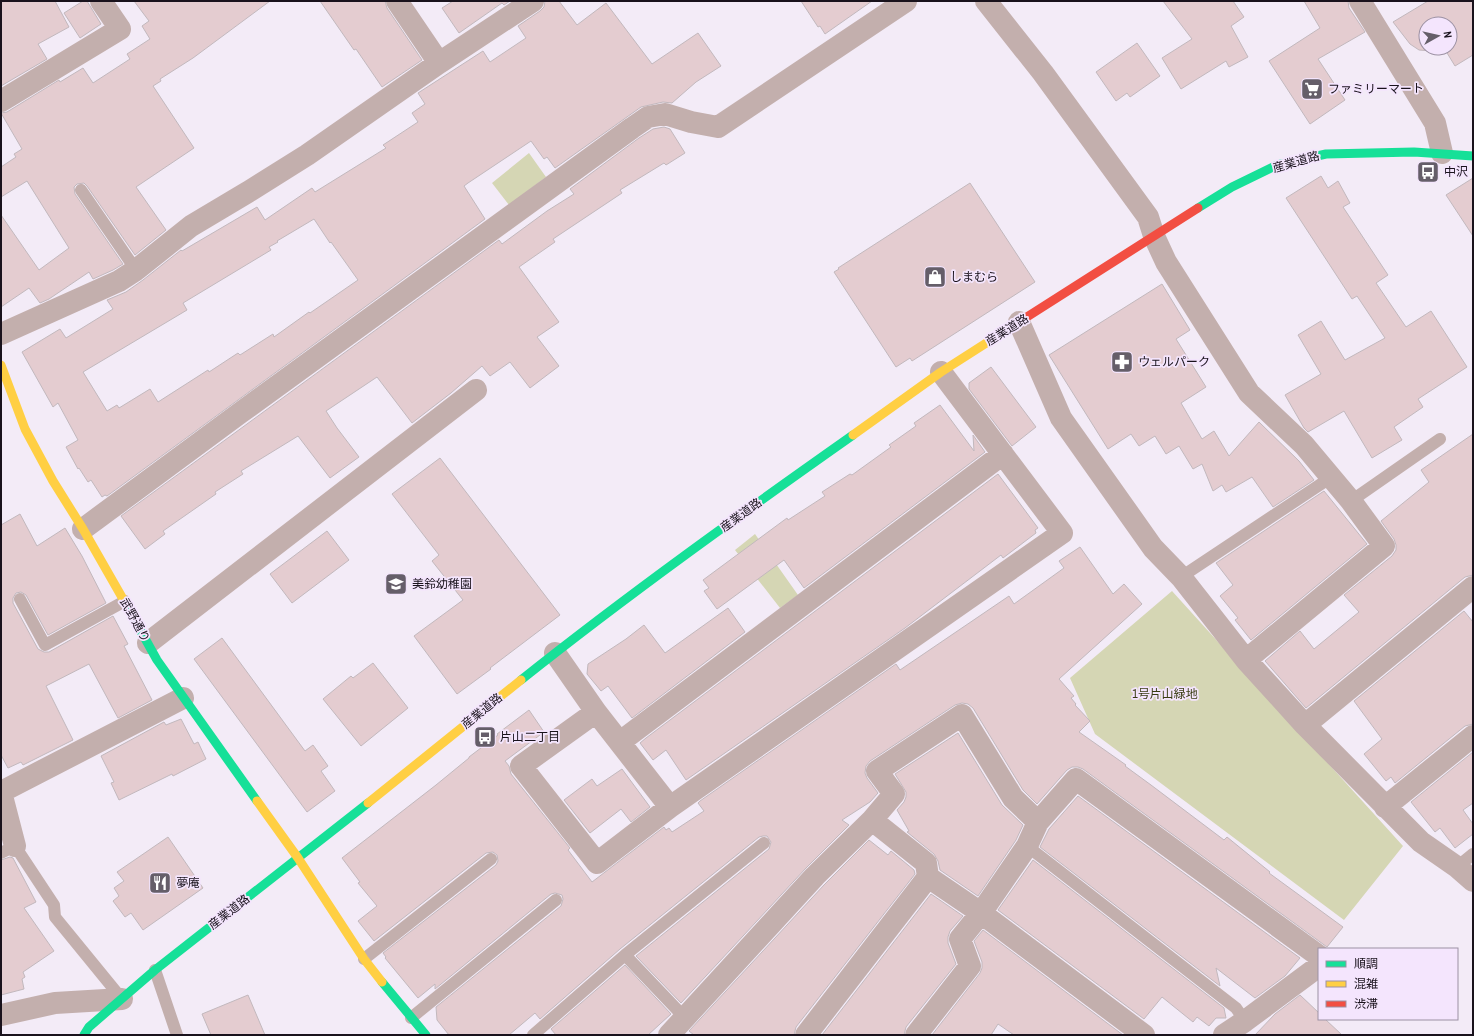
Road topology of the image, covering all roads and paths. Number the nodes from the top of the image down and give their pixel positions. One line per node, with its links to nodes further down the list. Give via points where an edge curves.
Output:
1 (101, 1): 8 (street, via 120,29)
2 (397, 1): 7 (street)
3 (533, 1): 7 (street)
4 (906, 1): 23 (street, via 718,127 665,114 648,117 637,124)
5 (986, 1): 12 (street, via 1043,73 1148,217)
6 (1360, 1): 9 (street, via 1435,124)
7 (439, 63): 13 (street, via 307,155 192,226)
8 (1, 100)
9 (1442, 153): 10 (street, 産業道路); 12 (street, 産業道路, via 1326,154 1277,165 1232,187)
10 (1473, 156)
11 (81, 190): 13 (lane)
12 (1154, 236): 14 (street, 産業道路); 21 (street, via 1166,262 1249,393 1304,445)
13 (136, 270): 15 (street, via 112,284)
14 (1019, 322): 17 (street, 産業道路); 24 (street, via 1062,418 1152,548)
15 (1, 334)
16 (1, 365): 23 (street, 武野通り, via 25,429)
17 (940, 372): 20 (street); 29 (street, 産業道路, via 753,506)
18 (476, 390): 28 (street)
19 (1440, 439): 22 (lane)
20 (1002, 454): 35 (street); 37 (street, via 1062,533)
21 (1330, 478): 22 (street); 24 (lane)
22 (1351, 501): 30 (street, via 1384,546)
23 (83, 529): 27 (street, 武野通り)
24 (1182, 577): 30 (street)
25 (1473, 587): 33 (street)
26 (20, 599): 27 (lane, via 45,645)
27 (125, 601): 28 (street, 武野通り)
28 (148, 643): 31 (street, 武野通り)
29 (555, 653): 32 (street); 44 (street, 産業道路)
30 (1246, 660): 33 (street)
31 (183, 698): 36 (street); 44 (street, 武野通り)
32 (596, 712): 35 (street); 37 (street, via 521,766 597,863)
33 (1305, 725): 38 (street)
34 (1473, 736): 38 (street)
35 (620, 742): 37 (street)
36 (1, 792): 43 (street)
37 (670, 807)
38 (1386, 807): 46 (street, via 1421,842)
39 (872, 820): 40 (street, via 894,794 877,771 962,715 1013,798); 47 (street, via 926,863); 58 (street, via 815,876)
40 (1038, 822): 42 (street); 51 (street, via 1076,779)
41 (764, 843): 50 (lane)
42 (1027, 846): 49 (street); 59 (lane, via 1236,1008)
43 (8, 849): 55 (lane, via 54,905 55,917)
44 (298, 858): 52 (street, 武野通り); 54 (street, 産業道路)
45 (490, 859): 52 (lane)
46 (1468, 868)
47 (928, 877): 49 (street); 65 (street)
48 (556, 900): 57 (lane)
49 (981, 913): 66 (street, via 960,939 970,966); 67 (street)
50 (625, 955): 58 (lane); 63 (lane)
51 (1318, 955)
52 (364, 959): 57 (street, 武野通り)
53 (1318, 967): 59 (street)
54 (156, 970): 55 (street, 産業道路); 61 (lane)
55 (122, 999): 56 (street, via 55,1003); 60 (street, 産業道路, via 89,1027)
56 (1, 1015)
57 (411, 1018): 62 (street, 武野通り)
58 (685, 1018): 64 (street)
59 (1246, 1021): 68 (street)
60 (84, 1035)
61 (177, 1035)
62 (426, 1035)
63 (533, 1035)
64 (669, 1035)
65 (806, 1035)
66 (916, 1035)
67 (1144, 1035)
68 (1224, 1035)

